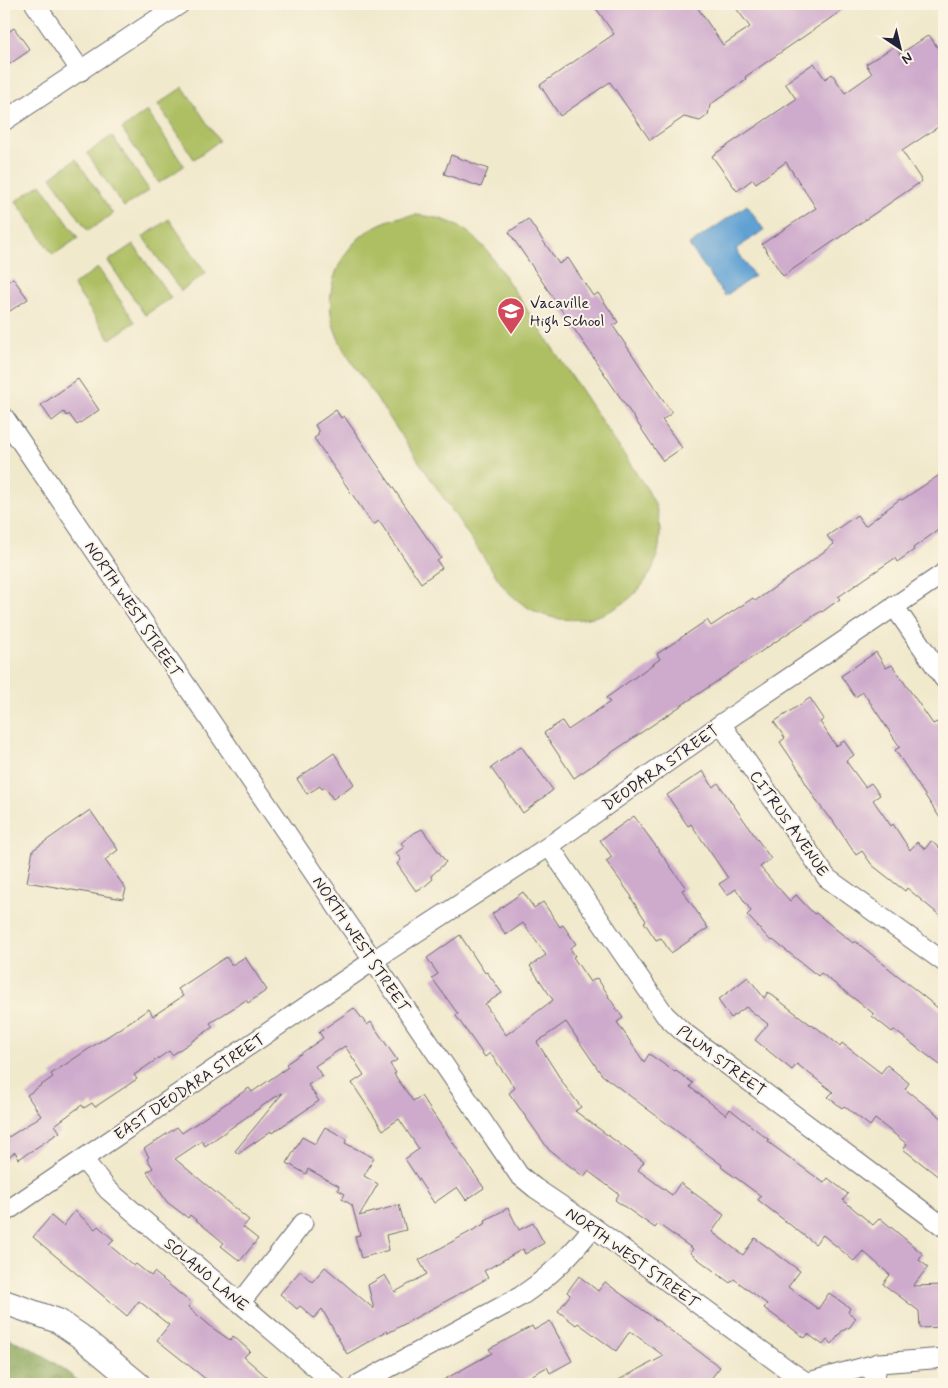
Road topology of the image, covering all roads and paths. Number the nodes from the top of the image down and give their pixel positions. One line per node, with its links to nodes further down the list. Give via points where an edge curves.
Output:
1 (36, 4): 3 (street)
2 (180, 4): 3 (street)
3 (80, 71): 4 (street)
4 (4, 121)
5 (4, 417): 11 (street, NORTH WEST STREET)
6 (944, 572): 7 (street, DEODARA STREET)
7 (894, 606): 8 (street); 9 (street, DEODARA STREET)
8 (944, 679)
9 (721, 724): 10 (street, DEODARA STREET); 12 (street, CITRUS AVENUE, via 827,878)
10 (549, 846): 11 (street, DEODARA STREET); 17 (street, PLUM STREET, via 665,1015 676,1026)
11 (374, 960): 13 (street, EAST DEODARA STREET); 16 (street, NORTH WEST STREET, via 519,1175)
12 (944, 962)
13 (83, 1159): 14 (street, EAST DEODARA STREET); 19 (street, SOLANO LANE, via 108,1190)
14 (4, 1213)
15 (304, 1223): 19 (street)
16 (593, 1227): 22 (street, NORTH WEST STREET); 25 (street, via 542,1282)
17 (944, 1227)
18 (4, 1302): 23 (main road, via 58,1321)
19 (241, 1302): 24 (street, SOLANO LANE)
20 (944, 1358): 21 (street)
21 (878, 1363): 22 (street); 26 (street)
22 (805, 1383)
23 (138, 1384)
24 (335, 1384)
25 (359, 1384)
26 (873, 1384)

